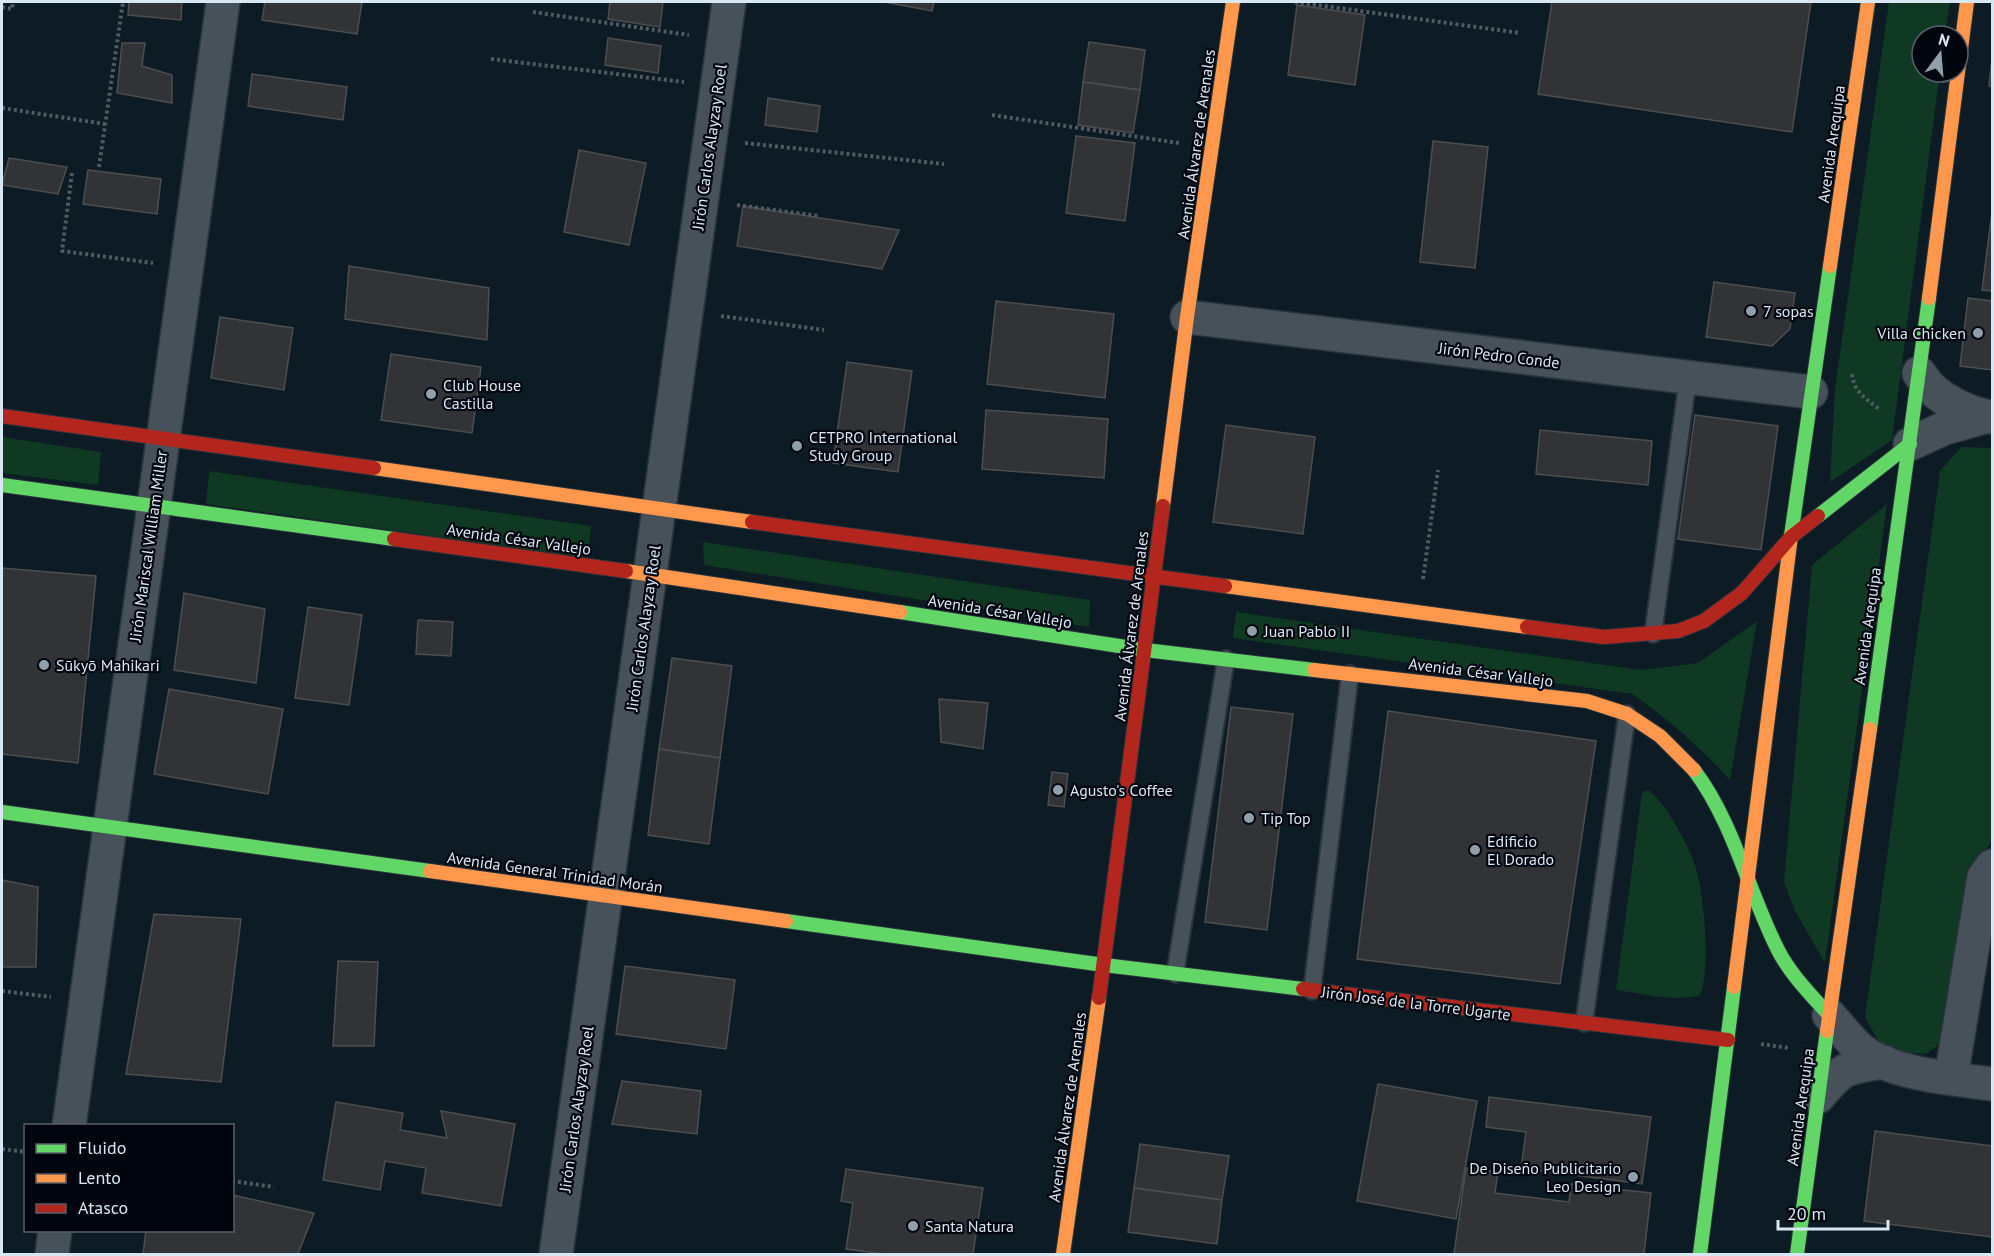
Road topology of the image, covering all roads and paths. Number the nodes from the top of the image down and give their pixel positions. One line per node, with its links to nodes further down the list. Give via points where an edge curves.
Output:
1 (13, 2): 9 (path, via 12,9)
2 (123, 2): 17 (path)
3 (223, 2): 25 (street, Jirón Mariscal William Miller)
4 (729, 2): 12 (street, Jirón Carlos Alayzay Roel)
5 (1233, 2): 19 (main road, Avenida Álvarez de Arenales)
6 (1295, 2): 11 (path)
7 (1868, 2): 32 (main road, Avenida Arequipa)
8 (1967, 2): 30 (main road, Avenida Arequipa)
9 (2, 7)
10 (533, 12): 12 (path)
11 (1520, 33)
12 (724, 40): 14 (street, Jirón Carlos Alayzay Roel)
13 (491, 59): 14 (path)
14 (717, 86): 18 (street, Jirón Carlos Alayzay Roel)
15 (2, 108): 17 (path)
16 (992, 115): 19 (path)
17 (105, 124): 21 (path)
18 (710, 140): 20 (path); 23 (street, Jirón Carlos Alayzay Roel)
19 (1213, 148): 27 (main road, Avenida Álvarez de Arenales)
20 (944, 164)
21 (99, 167)
22 (72, 173): 25 (path, via 62,251)
23 (702, 200): 24 (path); 26 (street, Jirón Carlos Alayzay Roel)
24 (819, 216)
25 (186, 267): 36 (street, Jirón Mariscal William Miller)
26 (686, 311): 28 (path); 41 (street, Jirón Carlos Alayzay Roel)
27 (1187, 317): 31 (street, Jirón Pedro Conde); 44 (main road, Avenida Álvarez de Arenales)
28 (824, 330)
29 (1854, 363): 33 (path, via 1854,386)
30 (1919, 373): 35 (street, via 1931,389 1945,398); 37 (main road, Avenida Arequipa)
31 (1688, 378): 32 (street, Jirón Pedro Conde); 46 (lane)
32 (1811, 392): 42 (main road, Avenida Arequipa)
33 (1885, 414)
34 (2, 416): 36 (main road)
35 (1988, 417): 37 (street, via 1945,428)
36 (163, 437): 40 (street, Jirón Mariscal William Miller); 41 (main road)
37 (1910, 444): 42 (main road); 61 (main road, Avenida Arequipa)
38 (1438, 470): 45 (path)
39 (2, 484): 40 (main road, Avenida César Vallejo)
40 (154, 504): 43 (main road, Avenida César Vallejo); 52 (street, Jirón Mariscal William Miller)
41 (659, 509): 43 (street, Jirón Carlos Alayzay Roel); 44 (main road)
42 (1791, 537): 46 (main road, via 1742,594 1704,621 1678,632); 54 (main road, Avenida Arequipa)
43 (650, 574): 47 (main road, Avenida César Vallejo); 55 (street, Jirón Carlos Alayzay Roel)
44 (1153, 576): 45 (main road); 47 (main road, Avenida Álvarez de Arenales)
45 (1419, 612): 46 (main road, via 1604,637)
46 (1653, 634)
47 (1145, 650): 48 (main road, Avenida César Vallejo); 56 (main road, Avenida Álvarez de Arenales)
48 (1226, 659): 49 (main road, Avenida César Vallejo); 57 (lane)
49 (1350, 674): 50 (main road, Avenida César Vallejo, via 1587,701); 59 (lane)
50 (1627, 714): 54 (main road, Avenida César Vallejo, via 1660,736 1695,771 1717,802); 62 (lane)
51 (2, 812): 52 (main road, Avenida General Trinidad Morán)
52 (110, 827): 55 (main road, Avenida General Trinidad Morán); 60 (street, Jirón Mariscal William Miller)
53 (1992, 866): 65 (street, via 1984,877)
54 (1747, 874): 61 (main road, Avenida César Vallejo, via 1779,952); 63 (main road, Avenida Arequipa)
55 (606, 896): 56 (main road, Avenida General Trinidad Morán); 75 (street, Jirón Carlos Alayzay Roel)
56 (1104, 965): 57 (main road, Jirón José de la Torre Ugarte); 76 (main road, Avenida Álvarez de Arenales)
57 (1175, 974): 59 (main road, Jirón José de la Torre Ugarte)
58 (2, 991): 60 (path)
59 (1312, 991): 62 (main road, Jirón José de la Torre Ugarte)
60 (86, 1001): 68 (street, Jirón Mariscal William Miller)
61 (1829, 1015): 64 (street, via 1861,1050); 67 (main road, Avenida Arequipa)
62 (1584, 1023): 63 (main road, Jirón José de la Torre Ugarte)
63 (1728, 1041): 77 (main road, Avenida Arequipa)
64 (1884, 1062): 65 (street); 67 (street, via 1851,1067 1836,1075)
65 (1951, 1078): 66 (street)
66 (1992, 1084)
67 (1818, 1097): 78 (main road, Avenida Arequipa)
68 (69, 1124)
69 (2, 1149): 70 (path)
70 (24, 1152)
71 (234, 1181): 72 (path)
72 (274, 1187)
73 (55, 1232): 74 (street)
74 (52, 1254)
75 (556, 1254)
76 (1063, 1254)
77 (1700, 1254)
78 (1797, 1254)

